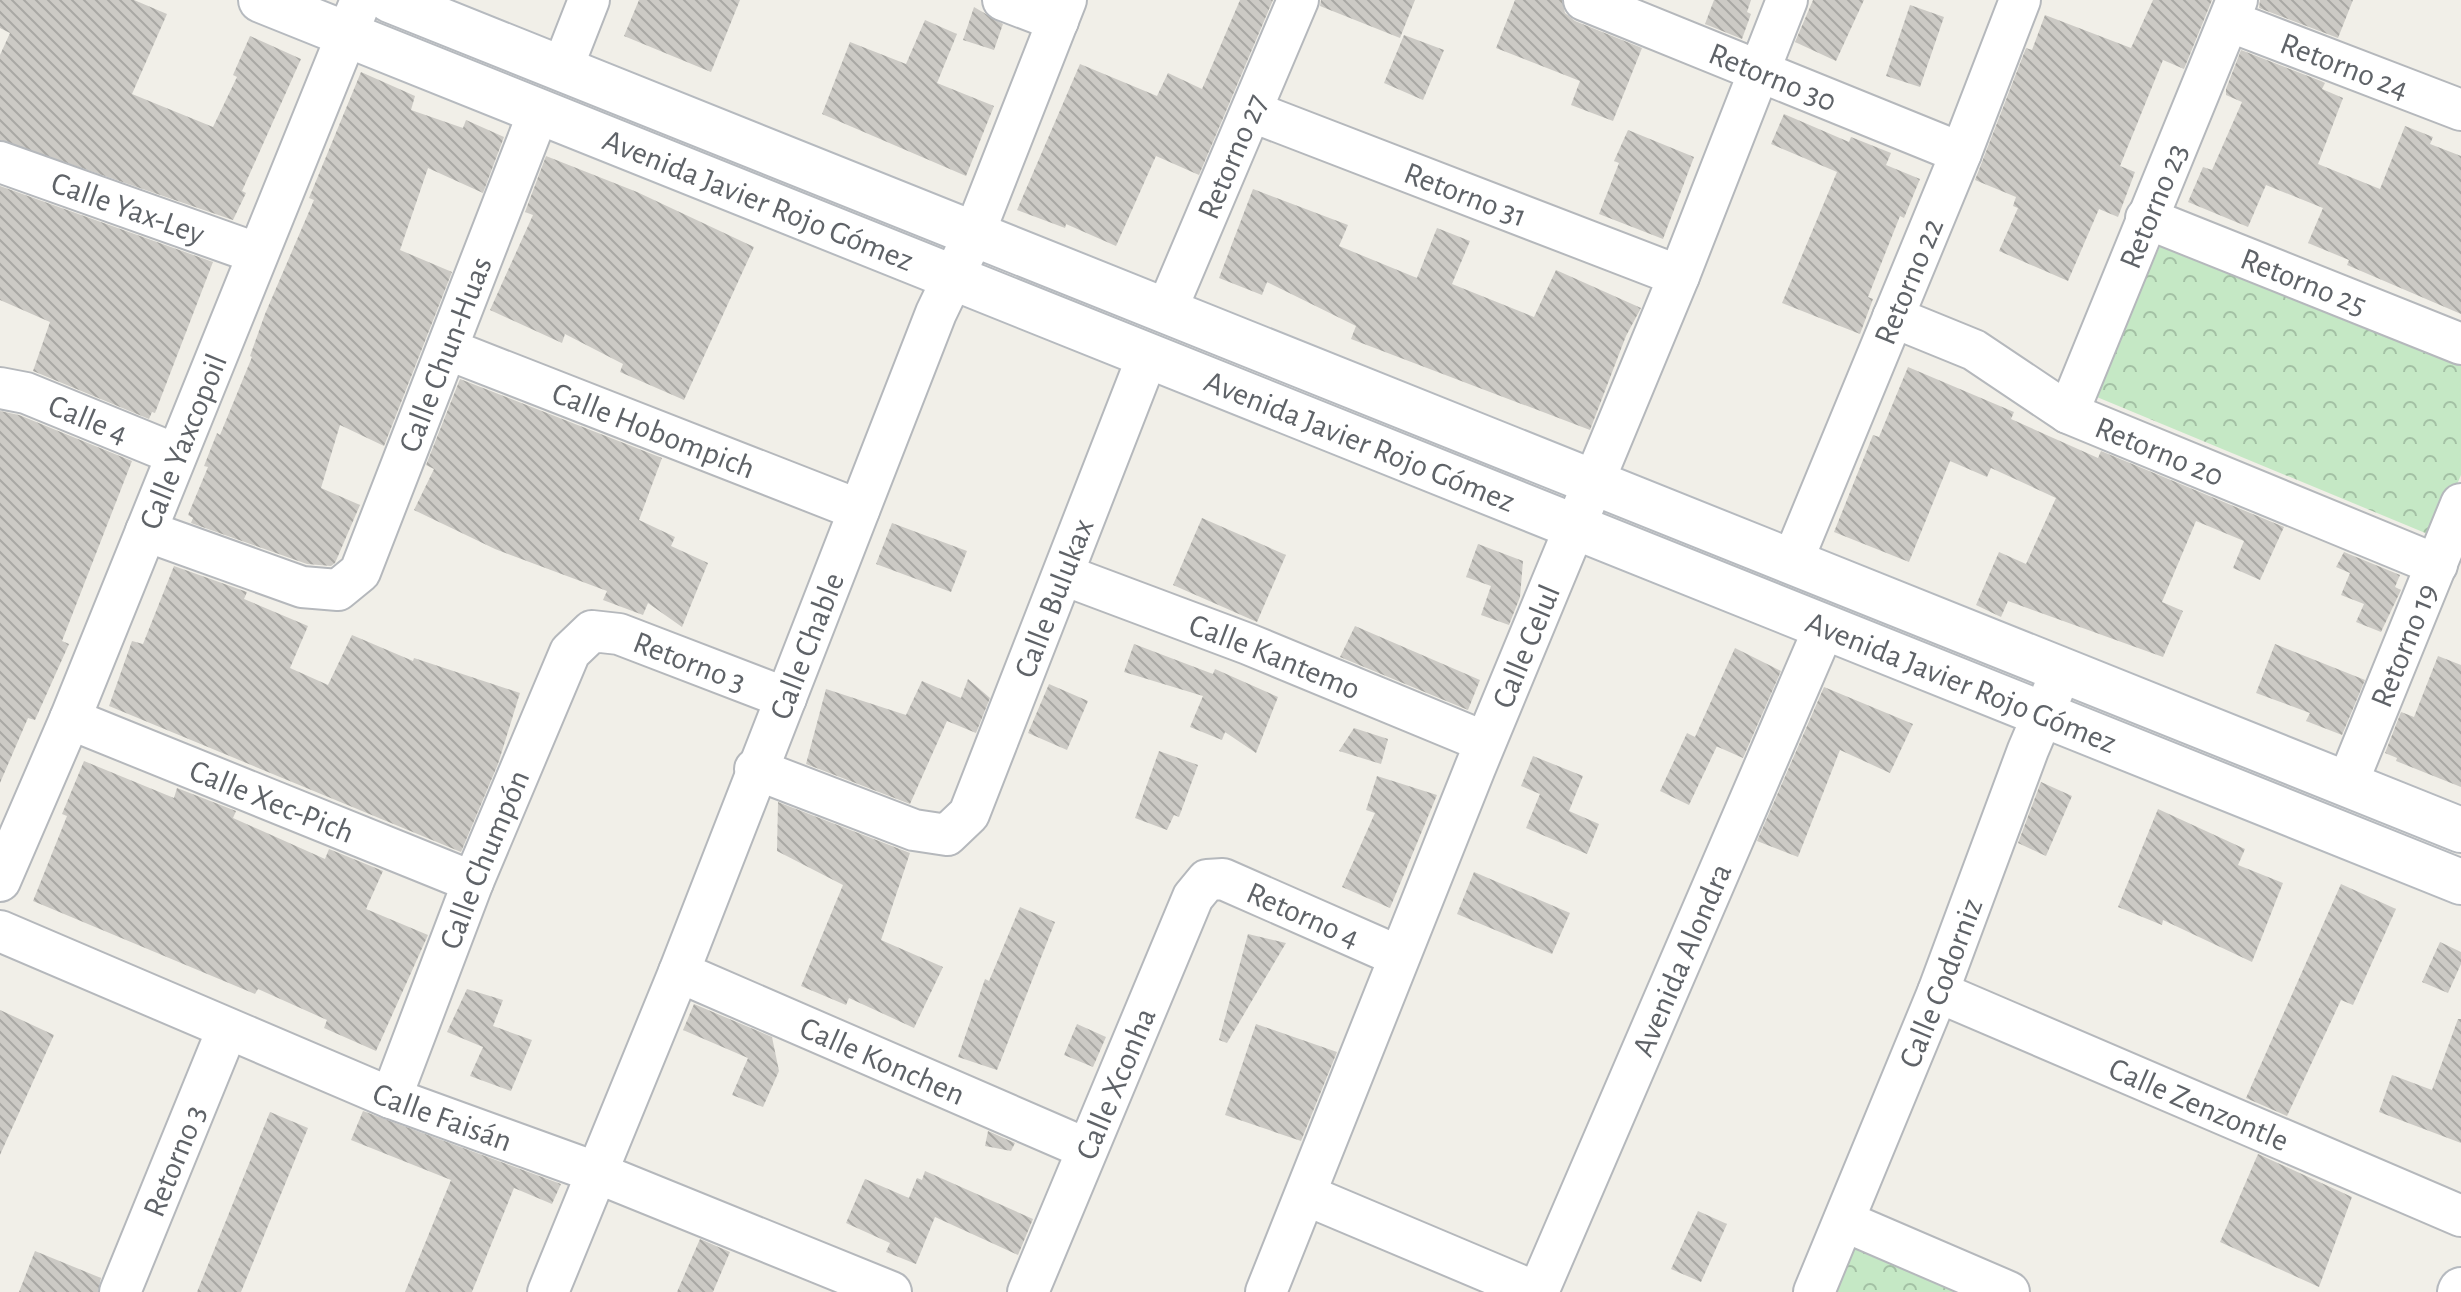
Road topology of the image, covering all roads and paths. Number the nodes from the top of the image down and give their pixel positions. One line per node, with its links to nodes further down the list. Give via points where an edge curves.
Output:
1 (261, 0): 11 (main road, Avenida Javier Rojo Gómez)
2 (390, 0): 12 (main road, Avenida Javier Rojo Gómez)
3 (589, 0): 12 (street)
4 (1003, 0): 10 (street)
5 (1298, 0): 16 (street, Retorno 27)
6 (1584, 0): 13 (street, Retorno 30)
7 (1787, 0): 13 (street, Calle Celul)
8 (2020, 0): 17 (street, Retorno 22)
9 (2233, 10): 14 (street, Retorno 24); 19 (street, Retorno 23)
10 (1062, 11): 20 (street, Calle Chable)
11 (353, 17): 15 (main road, Avenida Javier Rojo Gómez); 21 (street, Calle Yaxcopoil)
12 (562, 69): 20 (main road, Avenida Javier Rojo Gómez)
13 (1760, 70): 17 (street, Retorno 30); 22 (street, Calle Celul)
14 (2461, 110)
15 (539, 111): 23 (main road, Avenida Javier Rojo Gómez); 27 (street, Calle Chun-Huas)
16 (1253, 112): 22 (street, Retorno 31); 24 (street, Retorno 27)
17 (1961, 153): 25 (street, Retorno 22)
18 (0, 162): 21 (street, Calle Yax-Ley)
19 (2146, 218): 26 (street, Retorno 25); 30 (street, Retorno 23)
20 (974, 234): 23 (street, Calle Chable); 24 (main road, Avenida Javier Rojo Gómez)
21 (256, 253): 31 (street, Calle Yaxcopoil)
22 (1679, 276): 32 (street, Calle Celul)
23 (953, 277): 28 (main road, Avenida Javier Rojo Gómez); 34 (street, Calle Chable)
24 (1166, 311): 32 (main road, Avenida Javier Rojo Gómez)
25 (1893, 317): 30 (street, Retorno 20, via 1974,350); 37 (street, Retorno 22)
26 (2461, 344)
27 (447, 349): 34 (street, Calle Hobompich); 36 (street, Calle Chun-Huas, via 360,572 338,590 302,587)
28 (1148, 355): 35 (main road, Avenida Javier Rojo Gómez); 39 (street, Calle Bulukax)
29 (0, 388): 31 (street, Calle 4, via 26,393)
30 (2068, 413): 38 (street, Retorno 20)
31 (175, 454): 36 (street, Calle Yaxcopoil)
32 (1592, 482): 35 (street, Calle Celul); 37 (main road, Avenida Javier Rojo Gómez)
33 (2461, 504): 38 (street, Retorno 19)
34 (859, 510): 43 (street, Calle Chable)
35 (1575, 527): 40 (main road, Avenida Javier Rojo Gómez); 46 (street, Calle Celul)
36 (146, 531): 45 (street, Calle Yaxcopoil)
37 (1792, 562): 42 (main road, Avenida Javier Rojo Gómez)
38 (2437, 565): 48 (street, Retorno 19)
39 (1064, 575): 46 (street, Calle Kantemo); 47 (street, Calle Bulukax, via 969,814 947,835 914,830)
40 (1825, 626): 44 (main road, Avenida Javier Rojo Gómez); 70 (street, Avenida Alondra)
41 (592, 631): 43 (street, Retorno 3, via 619,634); 52 (street, Calle Chumpón, via 570,652)
42 (2062, 670): 44 (street, Calle Codorniz); 48 (main road, Avenida Javier Rojo Gómez)
43 (786, 698): 47 (street, Calle Chable)
44 (2044, 714): 53 (main road, Avenida Javier Rojo Gómez); 57 (street, Calle Codorniz)
45 (70, 719): 51 (street, Calle Yaxcopoil); 52 (street, Calle Xec-Pich)
46 (1485, 742): 55 (street, Calle Celul)
47 (755, 769): 56 (street, Calle Chable)
48 (2347, 784): 49 (main road, Avenida Javier Rojo Gómez)
49 (2461, 830)
50 (1207, 880): 55 (street, Retorno 4, via 1223,879); 60 (street, Calle Xconha, via 1193,897)
51 (0, 881)
52 (473, 882): 59 (street, Calle Chumpón)
53 (2461, 882)
54 (0, 931): 58 (street, Calle Faisán)
55 (1398, 956): 62 (street, Calle Celul)
56 (679, 972): 60 (street, Calle Konchen); 61 (street, Calle Chable)
57 (1938, 992): 63 (street, Calle Zenzontle); 64 (street, Calle Codorniz)
58 (227, 1030): 59 (street, Calle Faisán); 65 (street, Retorno 3)
59 (391, 1098): 61 (street, Calle Faisán)
60 (1087, 1149): 68 (street, Calle Xconha)
61 (595, 1172): 66 (street, Calle Chable); 67 (street, Calle Faisán)
62 (1306, 1195): 69 (street, Calle Celul); 70 (street)
63 (2461, 1216)
64 (1844, 1221): 71 (street, Calle Codorniz); 72 (street)
65 (120, 1292)
66 (548, 1292)
67 (891, 1292)
68 (1028, 1292)
69 (1266, 1292)
70 (1537, 1292)
71 (1814, 1292)
72 (2009, 1292)

